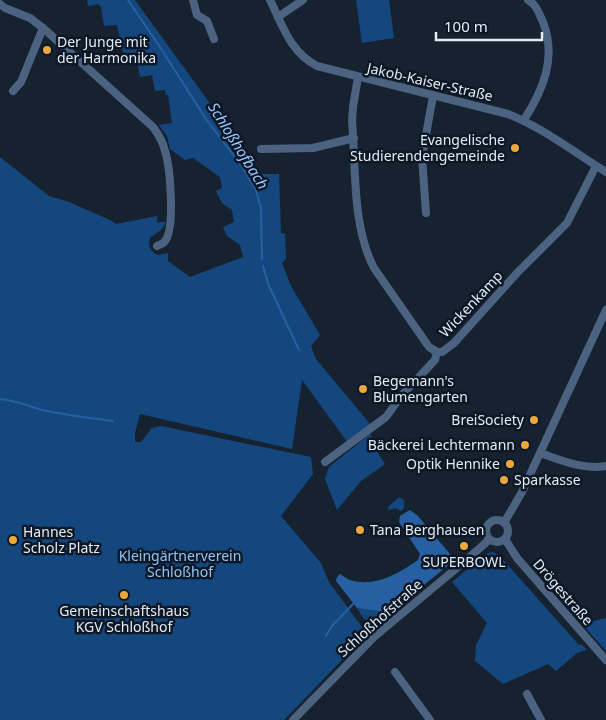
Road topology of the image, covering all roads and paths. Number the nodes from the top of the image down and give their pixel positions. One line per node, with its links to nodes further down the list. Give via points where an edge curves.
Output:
1 (192, 0): 8 (street, via 197,15 207,22)
2 (270, 0): 6 (street, Jakob-Kaiser-Straße)
3 (303, 0): 6 (street)
4 (528, 0): 12 (street, via 538,10 546,31 549,55 542,89)
5 (0, 4): 7 (street)
6 (278, 17): 9 (street, Jakob-Kaiser-Straße, via 292,44 305,59 325,69)
7 (43, 28): 10 (street, via 21,82); 18 (street, via 153,127 160,137 171,185 168,235)
8 (214, 39)
9 (358, 77): 11 (street, Jakob-Kaiser-Straße); 13 (street, via 353,107)
10 (12, 91)
11 (433, 96): 12 (street, Jakob-Kaiser-Straße); 17 (street, via 422,157)
12 (524, 120): 15 (street, Jakob-Kaiser-Straße)
13 (354, 138): 14 (street, via 313,148); 20 (street, via 359,220 367,255 429,347)
14 (261, 149)
15 (596, 166): 16 (street, Jakob-Kaiser-Straße); 20 (street, Wickenkamp, via 567,223 498,292 454,343)
16 (606, 172)
17 (426, 213)
18 (158, 246)
19 (606, 310): 21 (street)
20 (437, 352): 22 (street, Wickenkamp, via 435,360 386,417)
21 (540, 453): 23 (street, via 576,465); 24 (street)
22 (325, 462)
23 (606, 466)
24 (504, 523): 25 (street, via 508,530); 26 (street, via 496,520 489,523 485,531)
25 (505, 539): 26 (street, via 498,542); 27 (street, Drögestraße)
26 (489, 540): 30 (street, Schloßhofstraße, via 374,637)
27 (606, 660)
28 (395, 672): 31 (street)
29 (527, 694): 32 (street)
30 (293, 720)
31 (430, 720)
32 (541, 720)

